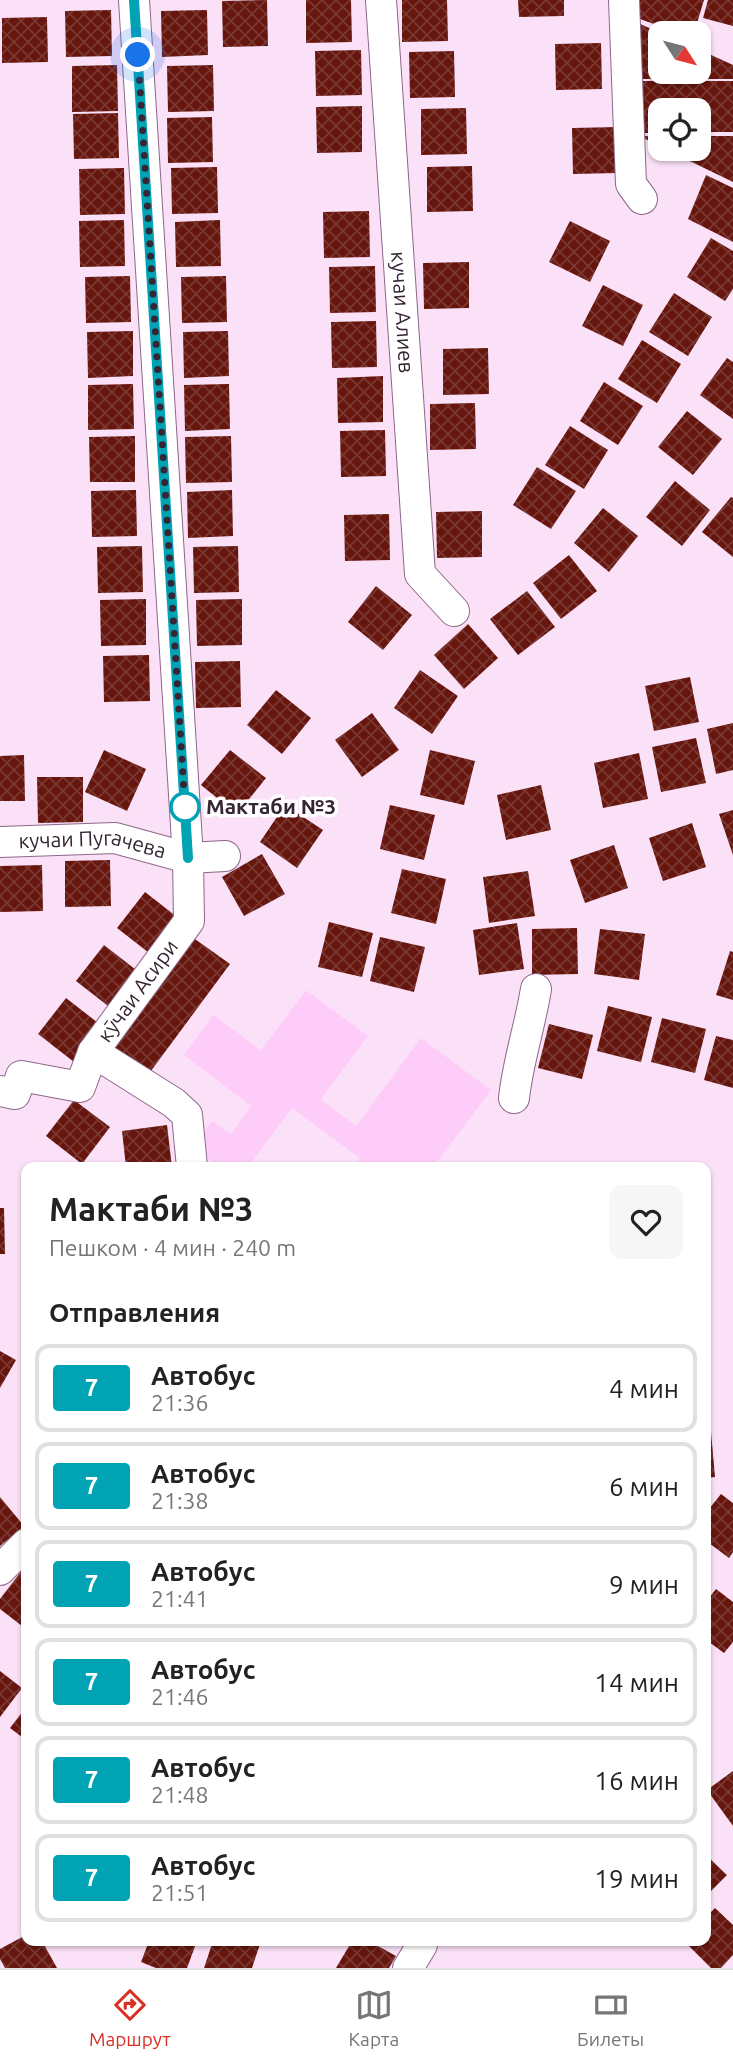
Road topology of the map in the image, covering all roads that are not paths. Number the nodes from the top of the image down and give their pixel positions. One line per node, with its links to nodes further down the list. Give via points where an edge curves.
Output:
1 (134, 0): 8 (street)
2 (381, 0): 5 (street, кучаи Алиев, via 420,574)
3 (624, 0): 4 (street, via 631,184)
4 (642, 200)
5 (454, 611)
6 (0, 842): 8 (street, кучаи Пугачева, via 115,838)
7 (225, 856): 8 (street, кучаи Пугачева)
8 (188, 858): 10 (street, кӯчаи Асири, via 189,920)
9 (536, 989): 12 (street)
10 (93, 1052): 11 (street, via 80,1087 21,1076 15,1094); 13 (street, кӯчаи Асири, via 180,1109)
11 (0, 1091)
12 (514, 1098)
13 (190, 1162)
14 (21, 1549): 15 (street)
15 (0, 1570)

